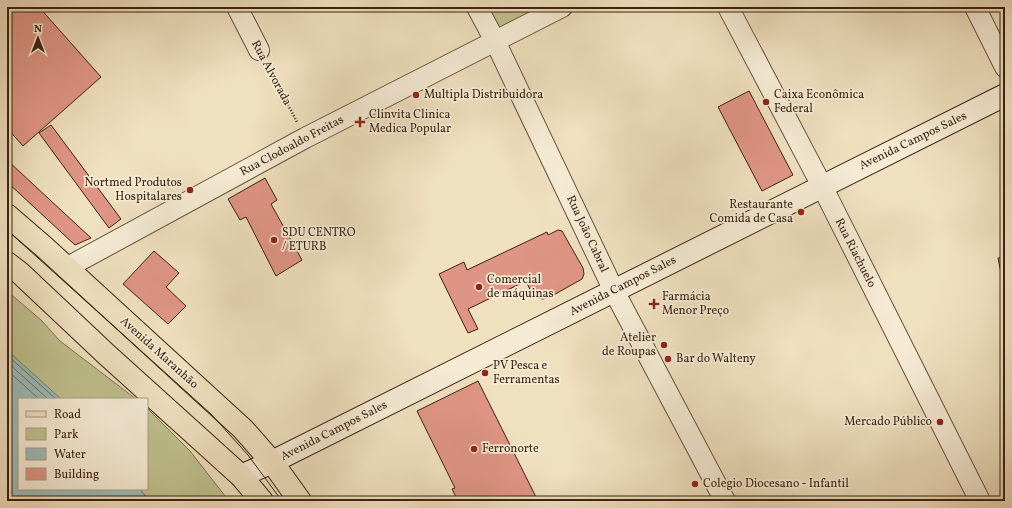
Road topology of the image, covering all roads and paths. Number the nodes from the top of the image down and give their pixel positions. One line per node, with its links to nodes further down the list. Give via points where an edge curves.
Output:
1 (237, 7): 7 (street, Rua Alvorada)
2 (477, 7): 6 (street, Rua João Cabral)
3 (562, 7): 6 (street, Rua Clodoaldo Freitas)
4 (728, 7): 11 (street, Rua Riachuelo)
5 (975, 7): 8 (street)
6 (495, 41): 10 (street, Rua Clodoaldo Freitas); 15 (street, Rua João Cabral)
7 (259, 50): 10 (path, Rua Alvorada)
8 (1005, 67)
9 (1005, 95): 11 (main road, Avenida Campos Sales)
10 (305, 138): 14 (street, Rua Clodoaldo Freitas)
11 (822, 186): 15 (main road, Avenida Campos Sales); 21 (street, Rua Riachuelo)
12 (7, 215): 14 (main road, Avenida Maranhão)
13 (7, 263): 17 (main road)
14 (66, 268): 16 (main road, Avenida Maranhão, via 243,429)
15 (614, 291): 16 (main road, Avenida Campos Sales); 20 (street, Rua João Cabral)
16 (272, 462): 17 (main road, Avenida Campos Sales); 19 (main road, Avenida Maranhão)
17 (241, 476): 18 (main road)
18 (262, 501)
19 (300, 501)
20 (725, 501)
21 (980, 501)

